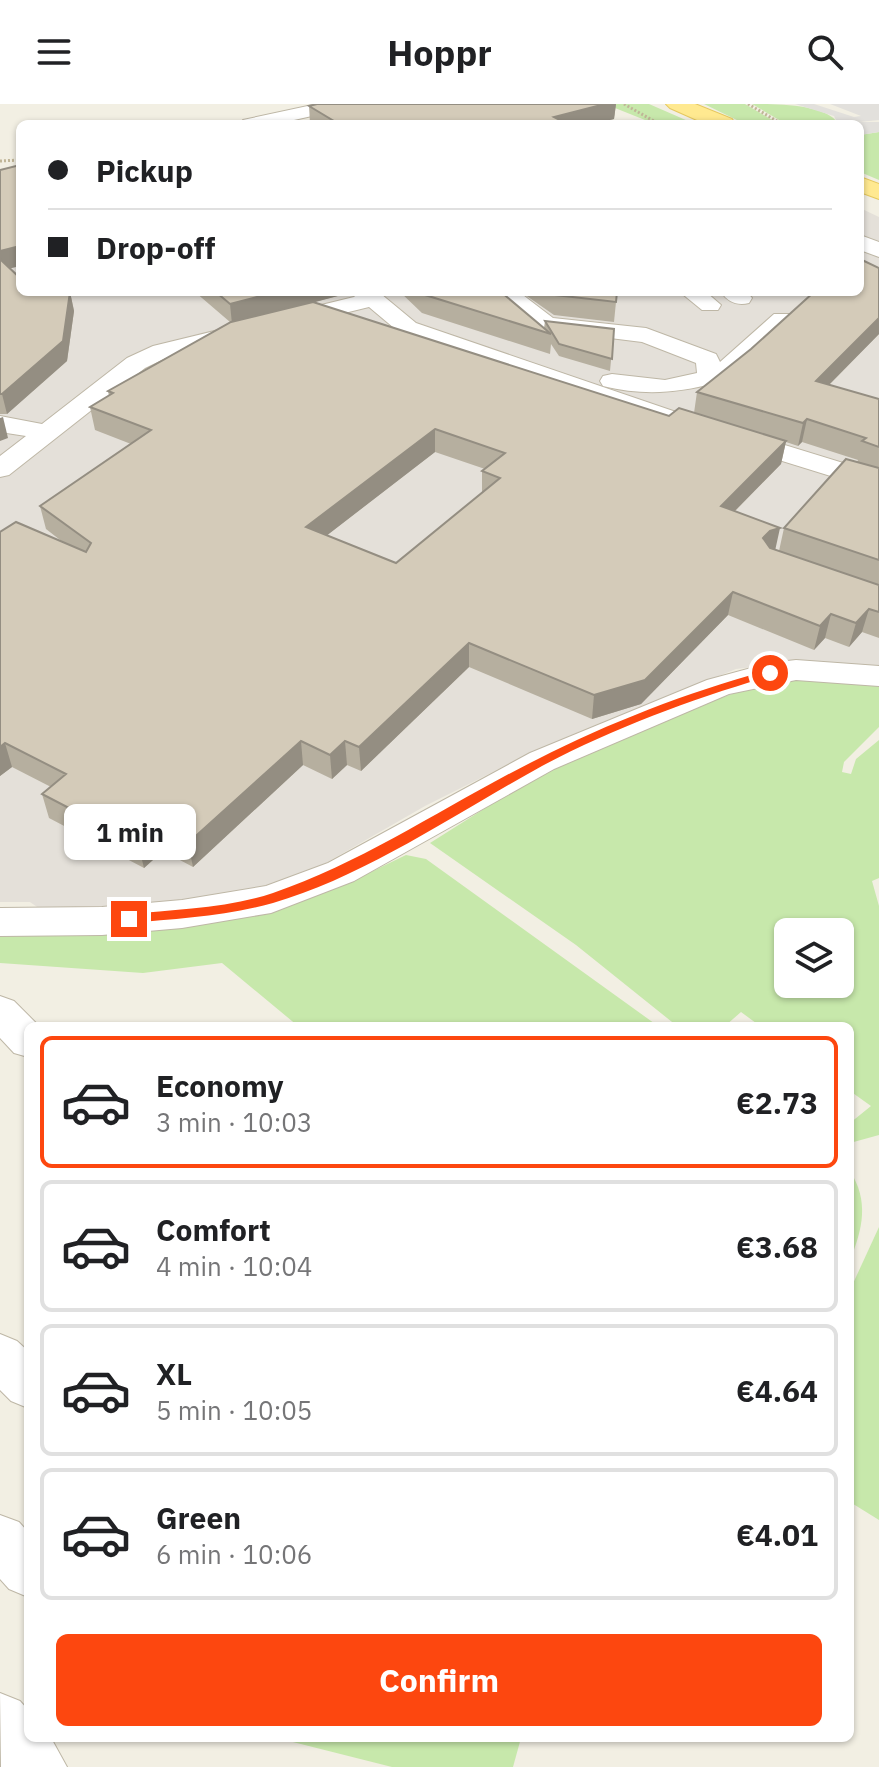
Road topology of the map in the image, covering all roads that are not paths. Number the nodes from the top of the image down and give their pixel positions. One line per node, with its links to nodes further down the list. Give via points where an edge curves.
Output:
1 (342, 104): 3 (street)
2 (677, 104): 4 (main road)
3 (268, 120)
4 (715, 120)
5 (368, 296): 12 (street, via 362,302 162,351 136,363)
6 (372, 296): 9 (street, via 408,328)
7 (510, 296): 10 (street, via 546,324 646,335 707,359)
8 (782, 319): 10 (street, via 736,364)
9 (522, 367): 10 (street, via 665,387 707,378); 14 (street)
10 (711, 370)
11 (0, 424): 12 (street)
12 (46, 432): 13 (street)
13 (0, 469)
14 (879, 483)
15 (879, 676): 16 (street, via 796,670 718,687 542,761 341,872 271,899 102,921)
16 (0, 922)
17 (0, 1012): 18 (street)
18 (24, 1037)
19 (0, 1357): 20 (street)
20 (24, 1380)
21 (0, 1541): 22 (street)
22 (24, 1566)
23 (0, 1721): 24 (street)
24 (38, 1767)

